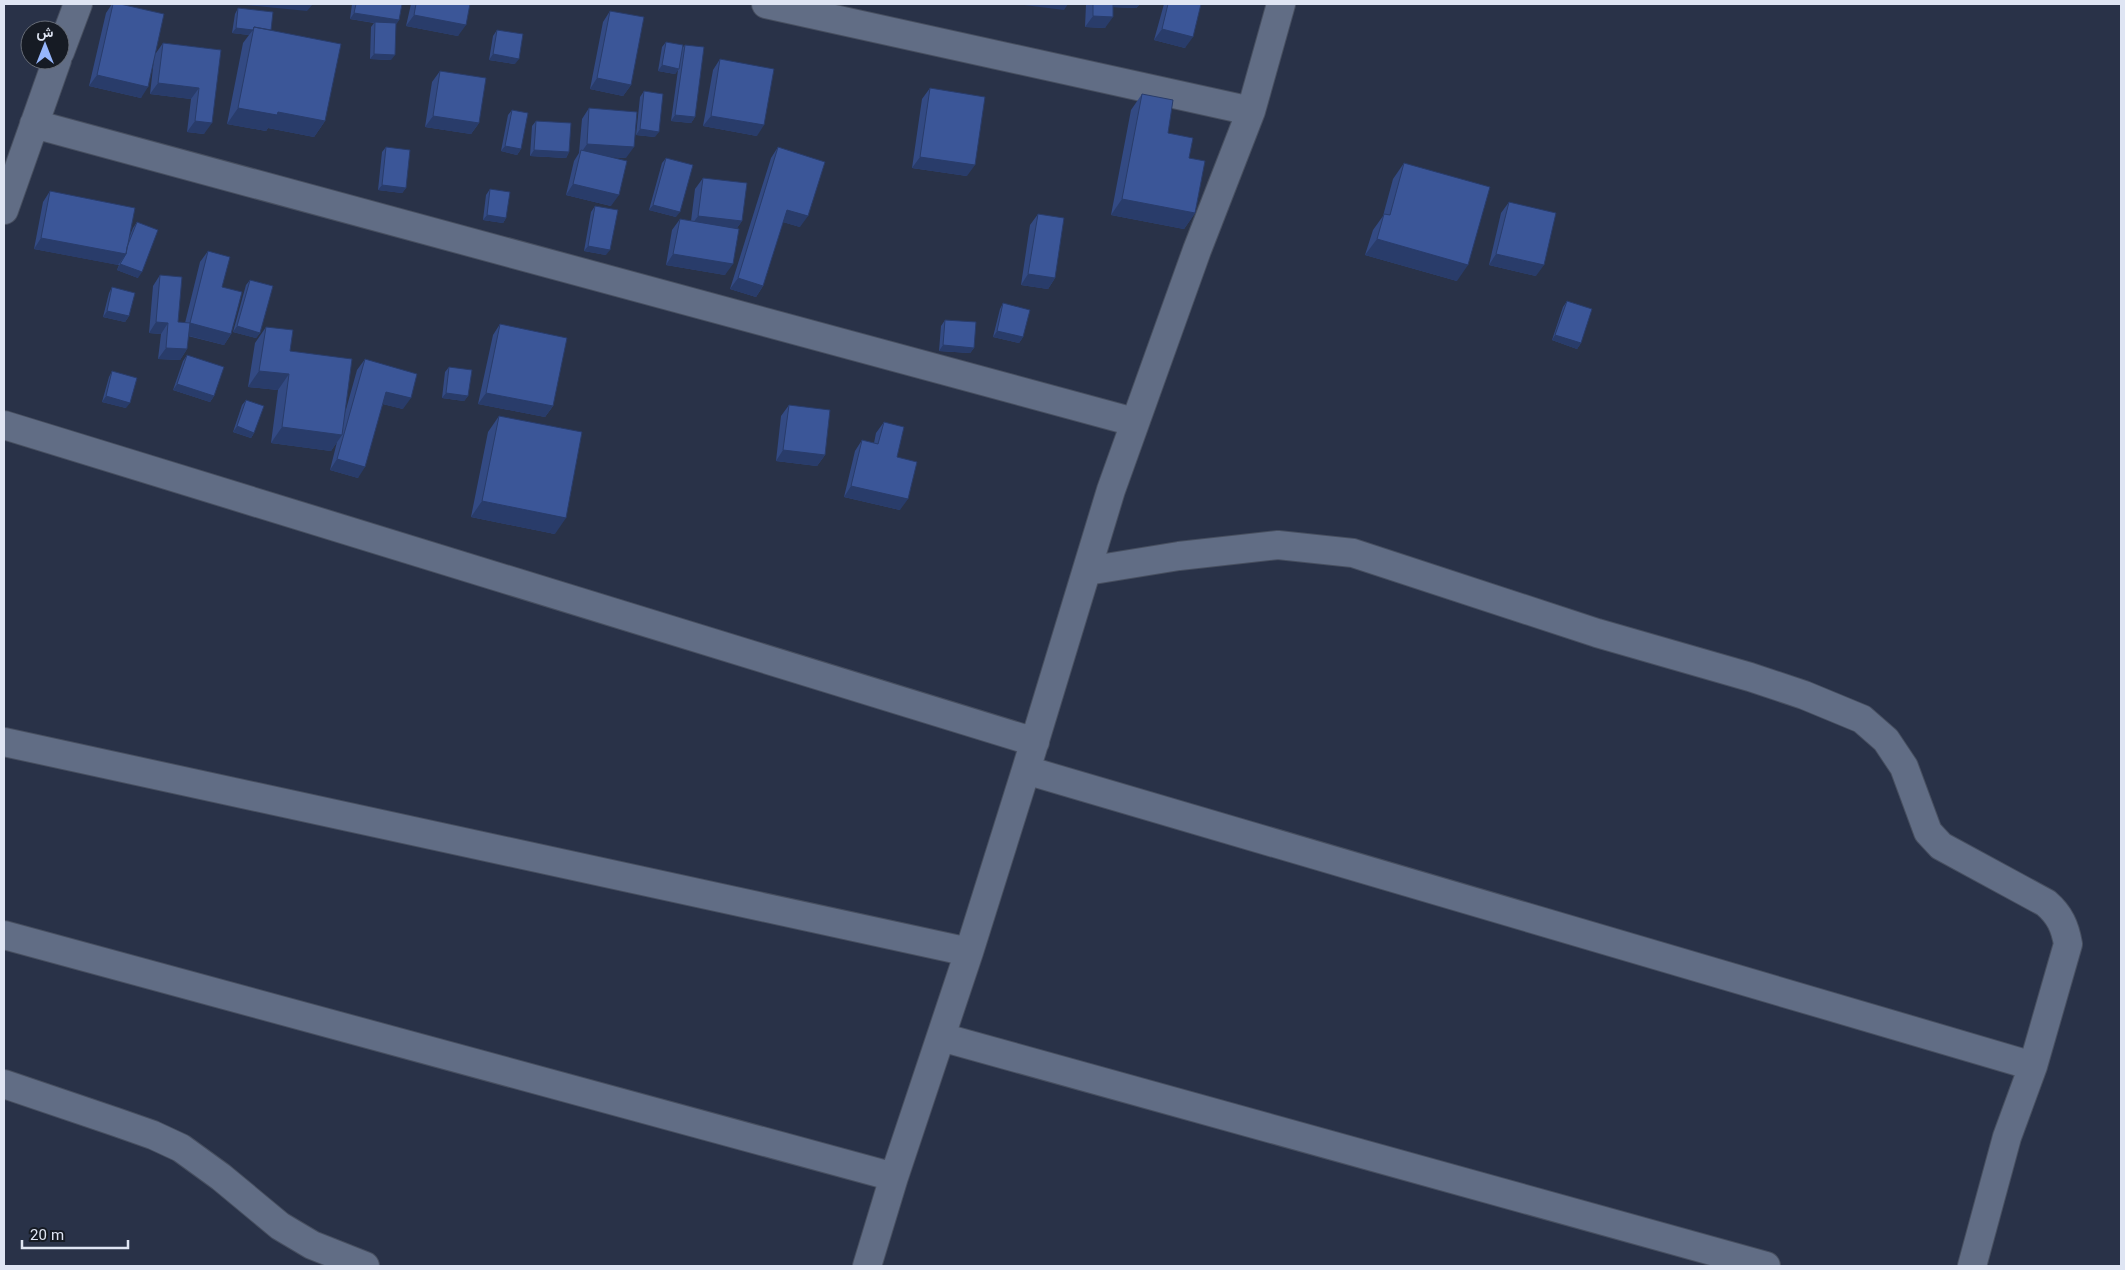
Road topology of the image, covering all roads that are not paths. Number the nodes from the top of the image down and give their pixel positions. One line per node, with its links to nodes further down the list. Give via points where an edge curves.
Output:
1 (78, 4): 4 (street)
2 (766, 4): 6 (street)
3 (1281, 4): 6 (street)
4 (70, 25)
5 (53, 70): 7 (street)
6 (1251, 111): 9 (street)
7 (34, 124): 8 (street); 9 (street)
8 (4, 210)
9 (1134, 422): 11 (street)
10 (4, 425): 13 (street)
11 (1087, 571): 13 (street); 18 (street, via 1278,545 1354,553 1597,633 1786,689 1862,719 1886,740 1904,767 1928,832 1941,846 2046,902 2057,912 2068,944)
12 (4, 742): 16 (street)
13 (1035, 742): 14 (street)
14 (1026, 770): 16 (street); 18 (street)
15 (4, 935): 20 (street)
16 (969, 952): 17 (street)
17 (941, 1037): 20 (street); 23 (street)
18 (2033, 1066): 24 (street, via 2007,1137)
19 (4, 1084): 21 (street, via 135,1128 181,1148 280,1226 312,1245)
20 (894, 1177): 22 (street)
21 (365, 1266)
22 (867, 1266)
23 (1766, 1266)
24 (1972, 1266)

